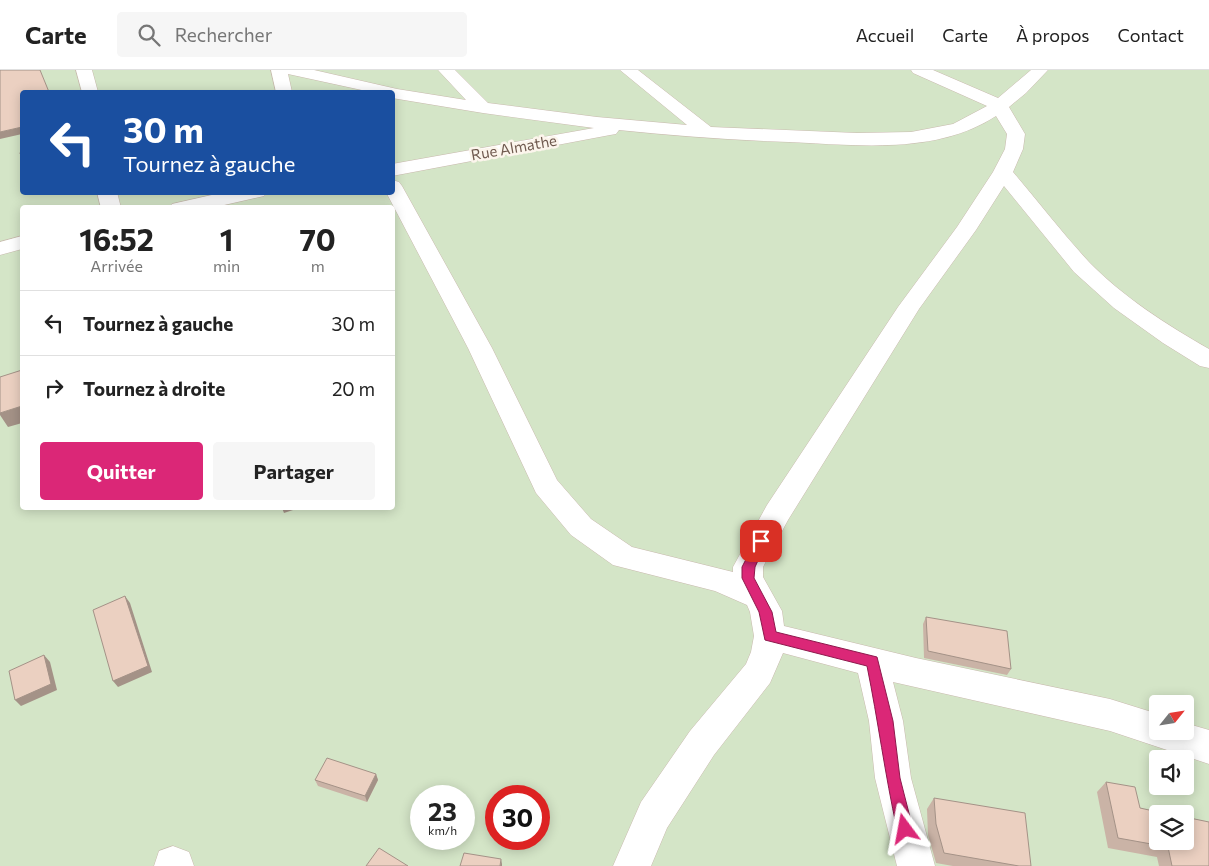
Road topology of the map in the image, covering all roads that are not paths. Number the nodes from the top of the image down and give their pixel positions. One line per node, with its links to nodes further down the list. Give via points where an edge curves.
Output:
1 (84, 70): 8 (street)
2 (278, 70): 9 (street)
3 (292, 70): 10 (street)
4 (446, 70): 13 (street)
5 (628, 70): 15 (street)
6 (919, 70): 12 (street)
7 (1040, 70): 12 (street)
8 (89, 90)
9 (283, 90)
10 (379, 90)
11 (395, 93): 13 (street)
12 (999, 105): 15 (street, via 970,124 918,137 803,137); 17 (street, via 1016,134 1014,150)
13 (483, 108): 14 (street)
14 (635, 126): 15 (street); 16 (street, Rue Almathe)
15 (705, 131)
16 (395, 169)
17 (1003, 172): 23 (street, via 1088,273 1129,308); 24 (street, via 966,230 909,307 777,513 748,567 748,578)
18 (395, 192): 24 (street, via 480,348 546,486 581,527 624,557 721,580)
19 (243, 195): 20 (street)
20 (194, 205)
21 (20, 243): 22 (street)
22 (0, 249)
23 (1209, 360)
24 (755, 595): 25 (street, via 766,612)
25 (770, 636): 26 (street); 30 (street, via 758,673 702,743 654,815)
26 (872, 662): 27 (street, via 1110,715); 31 (street, via 886,721 893,778)
27 (1149, 728)
28 (1187, 740): 29 (street)
29 (1209, 747)
30 (632, 866)
31 (916, 866)

